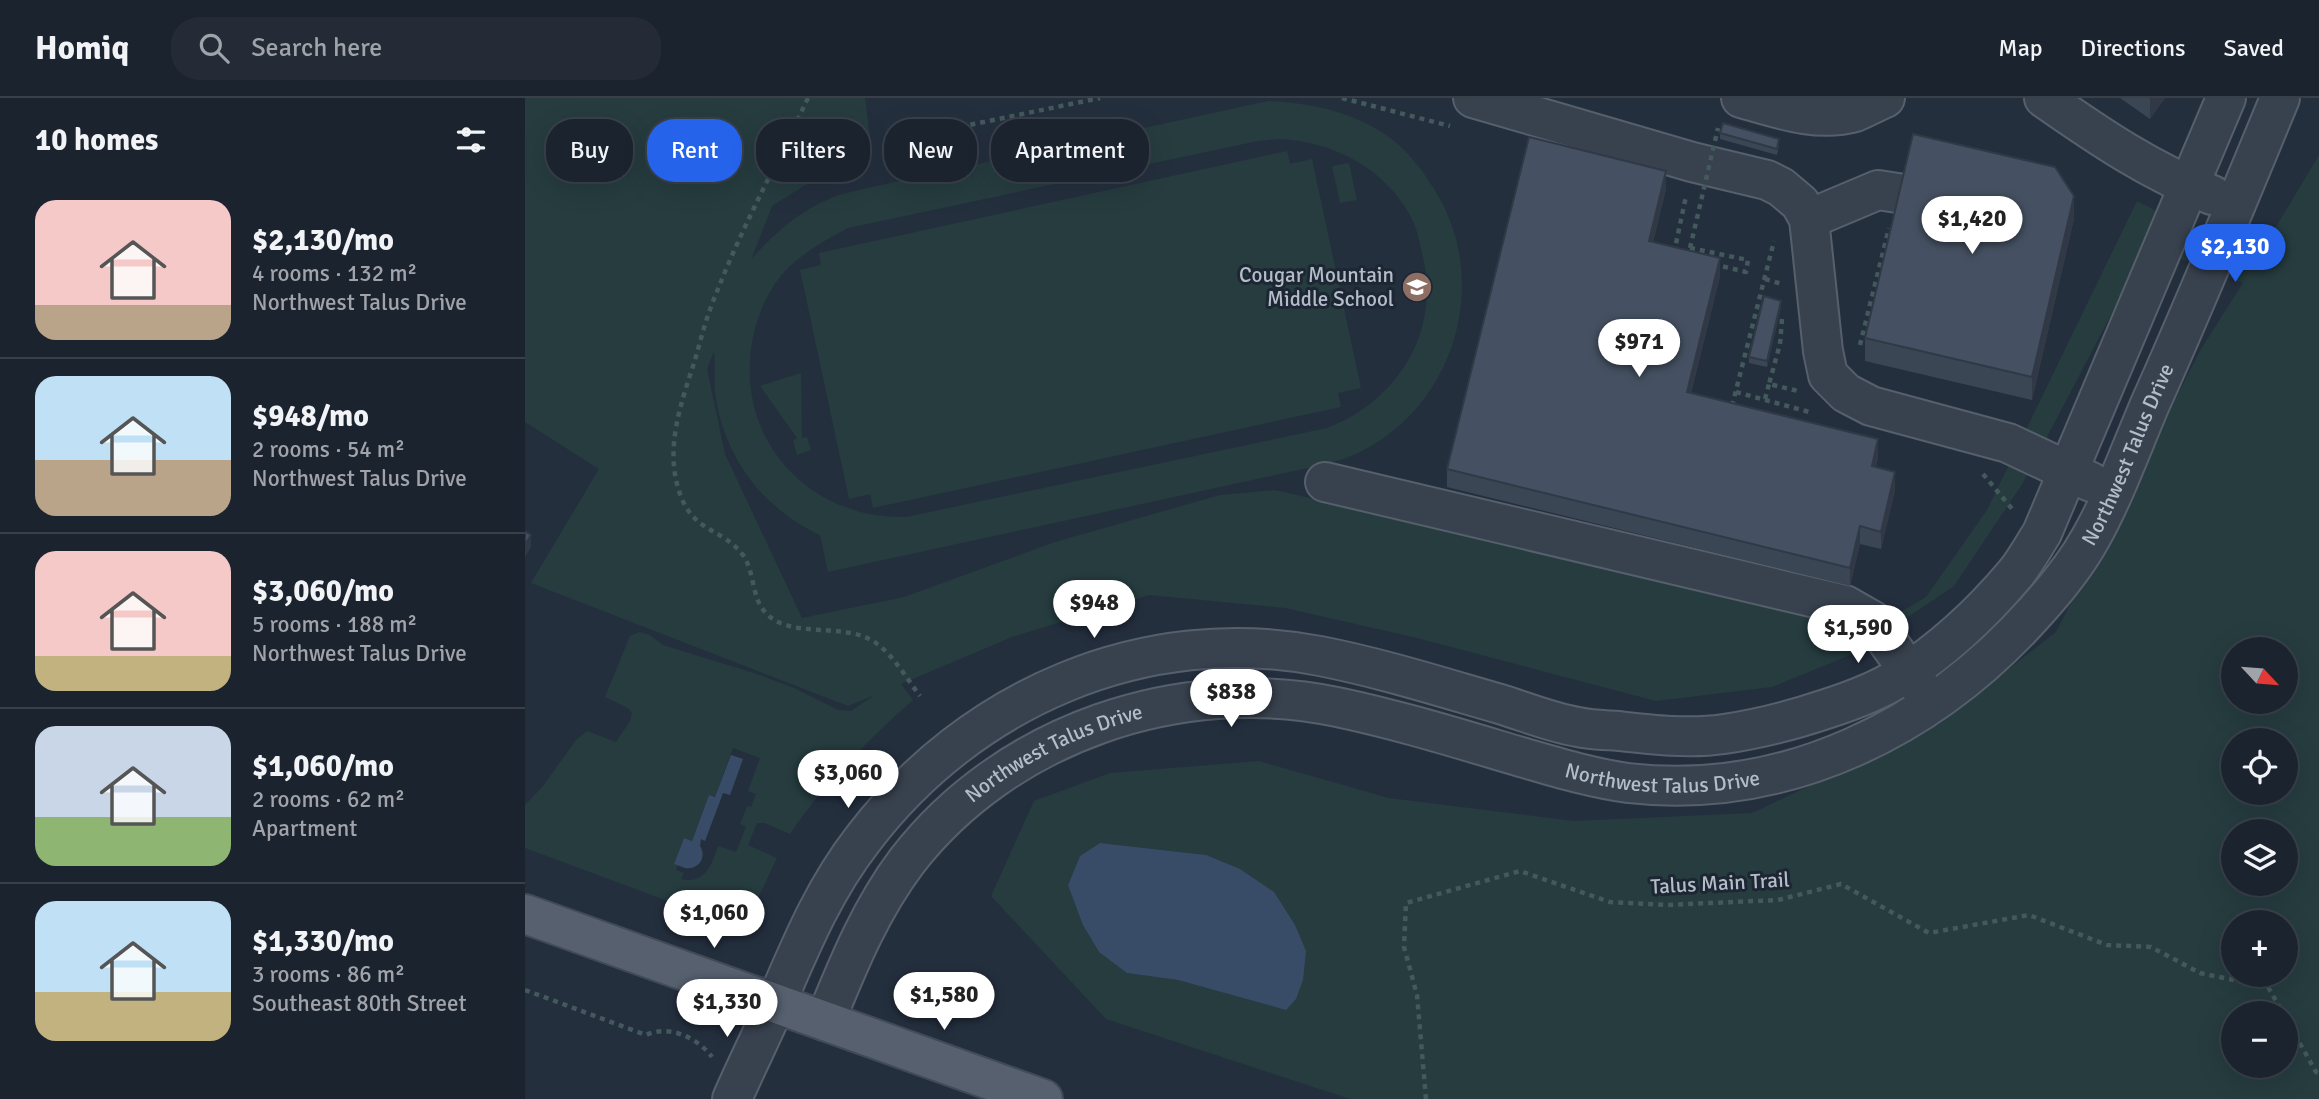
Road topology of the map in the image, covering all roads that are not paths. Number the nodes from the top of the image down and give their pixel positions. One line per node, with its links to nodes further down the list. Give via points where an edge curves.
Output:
1 (1741, 98): 2 (street, via 1809,115 1834,116)
2 (1885, 98)
3 (2044, 98): 7 (street, via 2120,149)
4 (2226, 98): 7 (street, Northwest Talus Drive)
5 (2280, 98): 8 (street, Northwest Talus Drive)
6 (1468, 114): 10 (street, via 1767,180 1800,203)
7 (2188, 186): 8 (street); 11 (street, Northwest Talus Drive)
8 (2237, 204): 13 (street, Northwest Talus Drive)
9 (1897, 208): 10 (street, via 1878,190)
10 (1792, 225): 11 (street, via 1828,375 1846,393 1871,406 2008,443)
11 (2069, 472): 13 (street); 14 (street, Northwest Talus Drive, via 2042,533 2016,573 1949,640)
12 (1325, 482): 14 (street, via 1845,605 1873,621)
13 (2111, 492): 15 (street, Northwest Talus Drive, via 2091,537 2066,576 2000,649)
14 (1909, 671): 15 (street); 17 (street, Northwest Talus Drive, via 1850,702 1788,721 1721,735 1661,735 1577,727 1427,683 1276,649 1189,650 1103,668 1049,688 991,720 954,746 892,803 832,882)
15 (1932, 704): 18 (street, Northwest Talus Drive, via 1863,744 1795,769 1738,782 1685,785 1627,783 1572,772 1368,715 1294,700 1193,701 1122,716 1066,737 1003,772 929,835 871,916)
16 (525, 914): 17 (main road)
17 (775, 1003): 18 (main road); 19 (street, Northwest Talus Drive)
18 (825, 1021): 20 (main road)
19 (732, 1099)
20 (1043, 1099)

